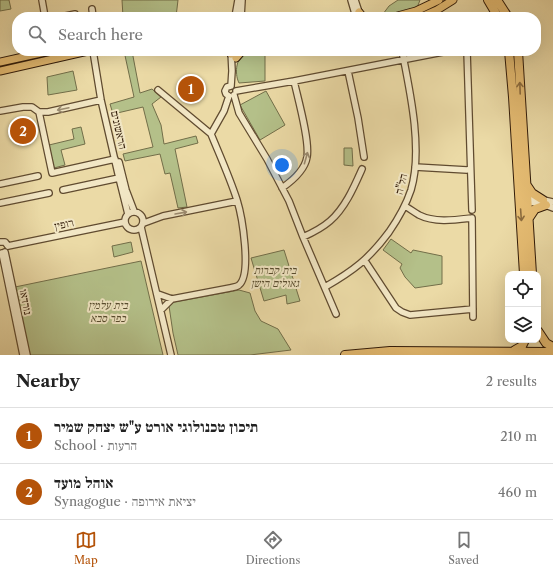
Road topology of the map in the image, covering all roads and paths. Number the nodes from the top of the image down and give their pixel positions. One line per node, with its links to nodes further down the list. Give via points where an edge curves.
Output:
1 (42, 0): 9 (street)
2 (238, 0): 11 (street)
3 (242, 0): 12 (street)
4 (440, 0): 13 (main road)
5 (453, 0): 14 (main road)
6 (488, 0): 15 (highway)
7 (497, 0): 16 (highway)
8 (92, 9): 10 (street)
9 (45, 12)
10 (92, 12)
11 (236, 12)
12 (241, 12)
13 (412, 12)
14 (432, 12)
15 (495, 12)
16 (505, 12)
17 (27, 56): 29 (main road)
18 (67, 56): 27 (main road)
19 (94, 56): 36 (street, הראשונים)
20 (97, 56): 58 (street, הראשונים, via 118,158)
21 (233, 56): 33 (street)
22 (403, 56): 28 (street, הל"ה)
23 (424, 56): 28 (street)
24 (467, 56): 44 (street)
25 (509, 56): 53 (highway)
26 (518, 56): 47 (highway, one-way to 26)
27 (58, 58): 30 (main road)
28 (404, 60): 31 (street); 42 (street, הל"ה, via 413,107)
29 (0, 62)
30 (0, 71)
31 (348, 71): 32 (street); 40 (street)
32 (294, 81): 35 (street); 49 (street, one-way to 32, via 292,180 307,159 308,150)
33 (231, 86): 35 (street, via 234,87); 35 (street, via 225,91 226,94)
34 (158, 90): 39 (street)
35 (233, 94): 39 (street); 49 (street, via 239,113)
36 (102, 100): 38 (street, one-way to 38); 41 (street, הראשונים)
37 (0, 110): 38 (street, via 32,107)
38 (39, 112): 41 (street, via 52,173)
39 (211, 134): 52 (street)
40 (364, 157)
41 (115, 158): 46 (street, הראשונים)
42 (415, 167): 44 (street); 56 (street, הל"ה, via 412,188)
43 (362, 169): 63 (street, via 339,211 318,230)
44 (470, 169): 57 (street)
45 (38, 176): 48 (street)
46 (119, 178): 50 (street); 59 (street, הראשונים)
47 (526, 183): 53 (highway); 55 (highway, via 532,193)
48 (0, 184)
49 (282, 188): 63 (street)
50 (64, 190)
51 (48, 193): 54 (street)
52 (237, 201): 62 (street, one-way to 52, via 163,216); 72 (street, via 246,252 242,280 238,286)
53 (525, 201): 55 (street); 60 (highway); 68 (highway, one-way to 68)
54 (0, 203)
55 (549, 204): 60 (highway, via 535,209)
56 (405, 206): 67 (street, הל"ה, via 380,244); 73 (street, via 428,218 472,218)
57 (472, 210)
58 (134, 212): 59 (street); 62 (street, via 142,216)
59 (128, 214): 61 (street)
60 (529, 218): 69 (highway)
61 (125, 222): 62 (street, via 127,228 133,230 139,229); 65 (street, רופין)
62 (142, 225): 71 (street)
63 (303, 237): 70 (street)
64 (0, 240): 65 (street)
65 (8, 246): 66 (street, via 8,250)
66 (2, 253): 86 (street, נורדאו); 87 (street, נורדאו)
67 (365, 261): 70 (street, הל"ה, via 348,275); 73 (street, via 396,308 402,312 410,315)
68 (524, 271)
69 (532, 271)
70 (325, 287): 75 (street)
71 (158, 294): 72 (street); 74 (street)
72 (172, 299): 74 (street)
73 (473, 309): 76 (street)
74 (161, 310): 88 (street)
75 (336, 314)
76 (473, 318)
77 (541, 336): 81 (highway)
78 (524, 343): 82 (highway)
79 (526, 343): 84 (highway)
80 (538, 343): 85 (highway)
81 (553, 347)
82 (513, 351): 84 (highway); 89 (highway, via 390,351)
83 (553, 352): 85 (highway)
84 (528, 353): 85 (highway)
85 (540, 353)
86 (23, 355)
87 (27, 355)
88 (171, 355)
89 (345, 355)

